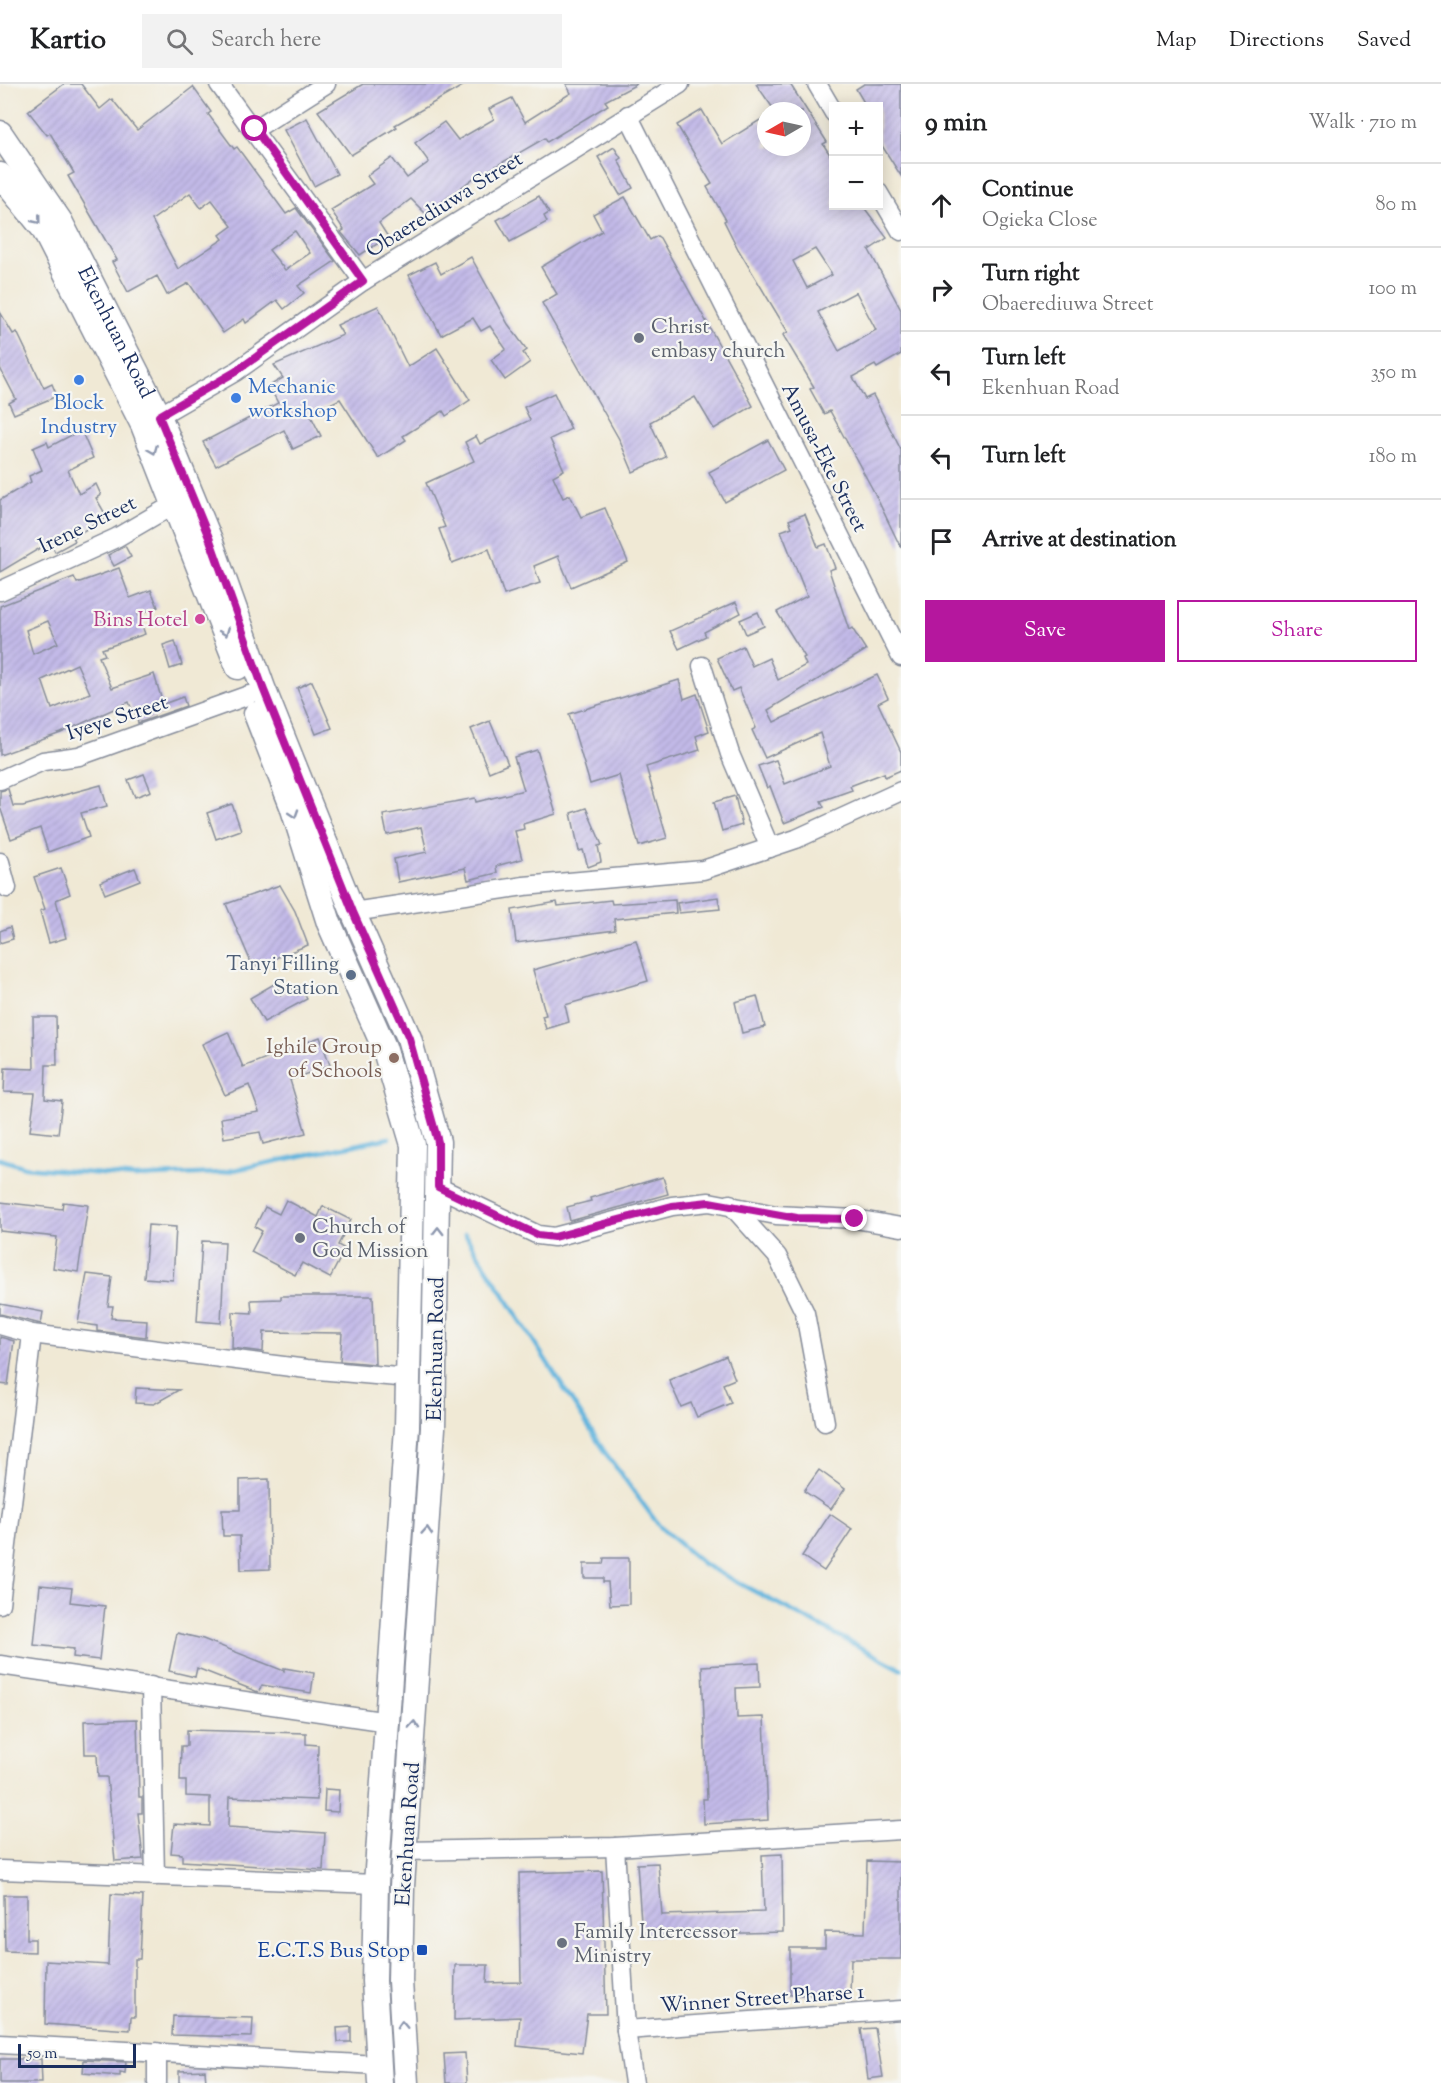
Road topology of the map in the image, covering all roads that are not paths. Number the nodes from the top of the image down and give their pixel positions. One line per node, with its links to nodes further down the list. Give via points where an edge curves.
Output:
1 (219, 84): 7 (street)
2 (326, 84): 7 (street)
3 (680, 84): 6 (street, Obaerediuwa Street)
4 (817, 84): 5 (street)
5 (829, 104)
6 (628, 115): 12 (street, Obaerediuwa Street); 16 (street, Amusa-Eke Street)
7 (255, 129): 12 (street)
8 (0, 133): 13 (main road, Ekenhuan Road, via 60,221)
9 (0, 175): 13 (main road, Ekenhuan Road, one-way to 13, via 44,228)
10 (883, 199): 11 (street)
11 (901, 231)
12 (363, 281): 13 (street, Obaerediuwa Street, via 235,372)
13 (151, 420): 14 (main road, Ekenhuan Road)
14 (183, 499): 15 (street, Irene Street, via 116,538); 18 (main road, Ekenhuan Road, one-way to 18); 24 (main road, Ekenhuan Road)
15 (0, 591)
16 (901, 657)
17 (702, 666): 21 (street, via 730,754)
18 (249, 695): 19 (street, Iyeye Street, via 79,756 43,761); 30 (main road, Ekenhuan Road, one-way to 30, via 292,806 329,923 384,1047 413,1145)
19 (0, 780)
20 (901, 791): 21 (street)
21 (770, 848): 24 (street, via 703,870 524,886)
22 (0, 861): 23 (street)
23 (7, 888)
24 (353, 912): 25 (main road, Ekenhuan Road, via 409,1038 438,1142)
25 (438, 1187): 26 (street, via 538,1235 554,1237 672,1206); 38 (main road, Ekenhuan Road, one-way to 25, via 433,1428)
26 (730, 1204): 27 (street, via 776,1215 855,1219); 31 (street, via 777,1256 805,1312)
27 (901, 1227)
28 (0, 1325): 29 (street)
29 (32, 1334): 30 (street); 32 (street)
30 (409, 1378): 35 (main road, Ekenhuan Road)
31 (825, 1422)
32 (0, 1604)
33 (0, 1665): 34 (street)
34 (151, 1686): 35 (street); 40 (street)
35 (388, 1722): 41 (main road, Ekenhuan Road)
36 (901, 1830): 37 (street)
37 (615, 1847): 38 (street); 43 (street)
38 (405, 1851): 48 (main road, Ekenhuan Road, one-way to 38, via 400,1981)
39 (0, 1870): 40 (street)
40 (155, 1876): 41 (street)
41 (376, 1884): 46 (main road, Ekenhuan Road, via 374,1982)
42 (901, 2010): 43 (street, Winner Street Pharse 1)
43 (626, 2030): 49 (street)
44 (0, 2044): 45 (street)
45 (157, 2052): 46 (street); 47 (street)
46 (379, 2074)
47 (158, 2083)
48 (406, 2083)
49 (633, 2083)

